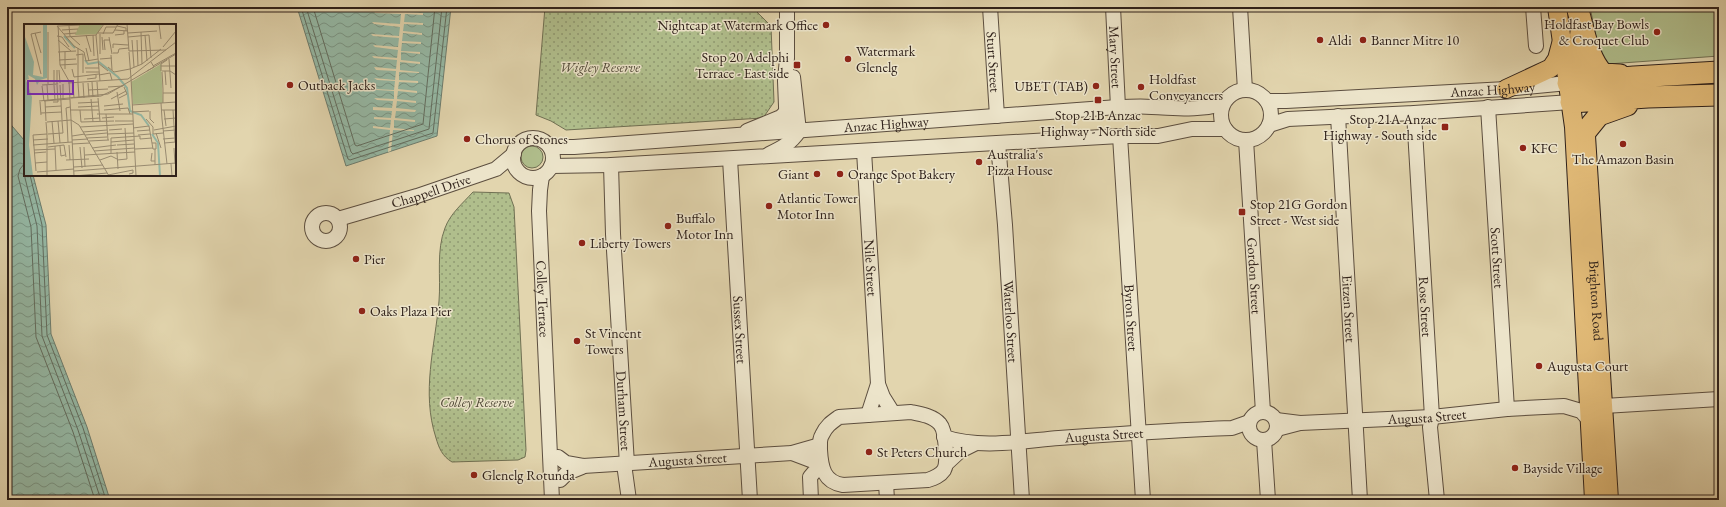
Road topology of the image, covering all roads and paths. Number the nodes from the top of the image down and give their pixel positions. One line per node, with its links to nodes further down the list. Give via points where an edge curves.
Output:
1 (787, 7): 10 (street)
2 (990, 7): 24 (street, Sturt Street)
3 (1113, 7): 20 (street, Mary Street)
4 (1240, 7): 14 (street)
5 (1533, 7): 9 (street)
6 (1557, 7): 8 (main road)
7 (1577, 7): 12 (highway, via 1596,67 1603,74); 15 (main road)
8 (1561, 44): 13 (main road, via 1557,59 1551,68); 15 (main road)
9 (1536, 46)
10 (787, 58): 22 (street); 30 (street, via 794,80)
11 (1719, 72): 12 (highway, Anzac Highway)
12 (1634, 77): 15 (highway, Anzac Highway)
13 (1506, 89): 15 (street, Anzac Highway); 18 (street, Anzac Highway)
14 (1245, 90): 18 (street, via 1261,94); 19 (street, via 1232,94)
15 (1576, 92): 17 (highway, Anzac Highway); 21 (street, Anzac Highway); 29 (main road, Brighton Road); 50 (main road, Brighton Road, via 1574,127)
16 (1719, 95): 17 (highway, Anzac Highway)
17 (1648, 96): 29 (highway, via 1599,116)
18 (1267, 101): 26 (street, via 1271,117)
19 (1223, 104): 20 (street, Anzac Highway, via 1192,109); 28 (street, via 1221,117)
20 (1118, 107): 24 (street, Anzac Highway)
21 (1488, 108): 23 (street, Anzac Highway); 54 (street, Scott Street)
22 (786, 112): 30 (street); 31 (street, via 781,117)
23 (1414, 112): 25 (street, Anzac Highway); 58 (street, Rose Street)
24 (997, 116): 27 (street, Anzac Highway)
25 (1338, 116): 26 (street, Anzac Highway, via 1288,119); 59 (street, Eitzen Street)
26 (1269, 125): 33 (street, via 1260,136)
27 (849, 128): 30 (street, Anzac Highway); 36 (street, via 852,150)
28 (1225, 129): 32 (street, Anzac Highway, via 1192,129 1158,136); 33 (street, via 1238,139)
29 (1586, 132): 52 (main road, Brighton Road)
30 (793, 134): 31 (street, Anzac Highway); 36 (street, via 805,146 829,152); 38 (street, via 784,148 766,155)
31 (736, 136): 35 (street, Anzac Highway)
32 (1120, 136): 34 (street, Anzac Highway); 63 (street, Byron Street)
33 (1246, 140): 55 (street, Gordon Street)
34 (998, 143): 36 (street, Anzac Highway); 66 (street, Waterloo Street)
35 (550, 148): 37 (street, via 540,140 528,139 518,144); 42 (street, via 553,160)
36 (861, 151): 38 (street, Anzac Highway); 48 (street, Nile Street)
37 (514, 154): 41 (street, Chappell Drive); 43 (street, via 514,165)
38 (744, 158): 39 (street, Anzac Highway)
39 (730, 159): 40 (street, Anzac Highway); 70 (street, Sussex Street)
40 (611, 165): 42 (street, Anzac Highway); 72 (street, Durham Street)
41 (496, 169): 43 (street, Chappell Drive); 45 (street, Chappell Drive)
42 (545, 174): 43 (street, via 533,178); 44 (street, Colley Terrace)
43 (522, 175): 44 (street, Colley Terrace)
44 (539, 211): 49 (street, Colley Terrace)
45 (365, 212): 46 (street, Chappell Drive); 47 (street, Chappell Drive)
46 (338, 219): 47 (street); 47 (street, via 332,215 322,214 314,219 312,229 317,238 324,242 335,239)
47 (339, 233)
48 (878, 384): 56 (street, Nile Street); 57 (street, Nile Street)
49 (548, 386): 71 (street, Colley Terrace); 78 (street, Colley Terrace)
50 (1588, 391): 53 (street, Augusta Street, via 1570,402); 60 (main road, Brighton Road)
51 (1719, 399): 52 (street)
52 (1604, 406): 60 (main road); 90 (main road, Brighton Road)
53 (1553, 407): 54 (street, Augusta Street); 60 (street, Augusta Street, via 1575,408)
54 (1507, 409): 58 (street, Augusta Street)
55 (1264, 412): 61 (street, via 1272,414); 62 (street, via 1255,414)
56 (893, 413): 57 (street); 64 (street, via 911,412 934,419 940,423)
57 (868, 415): 68 (street, via 839,417 830,423 822,434)
58 (1432, 417): 59 (street, Augusta Street); 88 (street, Rose Street, via 1430,427)
59 (1355, 421): 61 (street, Augusta Street); 87 (street, Eitzen Street)
60 (1590, 422): 89 (main road, Brighton Road)
61 (1277, 424): 65 (street, via 1272,437)
62 (1250, 427): 63 (street, Augusta Street); 65 (street, via 1256,438)
63 (1138, 433): 66 (street, Augusta Street); 85 (street, Byron Street)
64 (944, 437): 67 (street, Augusta Street); 74 (street)
65 (1264, 440): 86 (street)
66 (1018, 441): 67 (street, Augusta Street); 84 (street, Waterloo Street)
67 (976, 443): 74 (street, Augusta Street, via 960,451)
68 (820, 446): 69 (street, Augusta Street); 73 (street)
69 (792, 453): 70 (street, Augusta Street); 73 (street, Augusta Street)
70 (746, 456): 72 (street, Augusta Street); 81 (street, Sussex Street)
71 (558, 457): 75 (street, Augusta Street, via 566,463); 76 (street, Colley Terrace)
72 (626, 464): 75 (street, Augusta Street); 80 (street, Durham Street)
73 (821, 464): 77 (street, Augusta Street, via 824,475 838,484); 82 (street, via 810,476)
74 (946, 464): 77 (street, Augusta Street, via 944,471 935,478)
75 (583, 466): 76 (street, Augusta Street, via 567,473)
76 (560, 480): 79 (street, Colley Terrace)
77 (886, 483): 83 (street)
78 (552, 500)
79 (561, 500)
80 (629, 500)
81 (750, 500)
82 (811, 500)
83 (887, 500)
84 (1022, 500)
85 (1142, 500)
86 (1268, 500)
87 (1360, 500)
88 (1437, 500)
89 (1594, 500)
90 (1609, 500)

